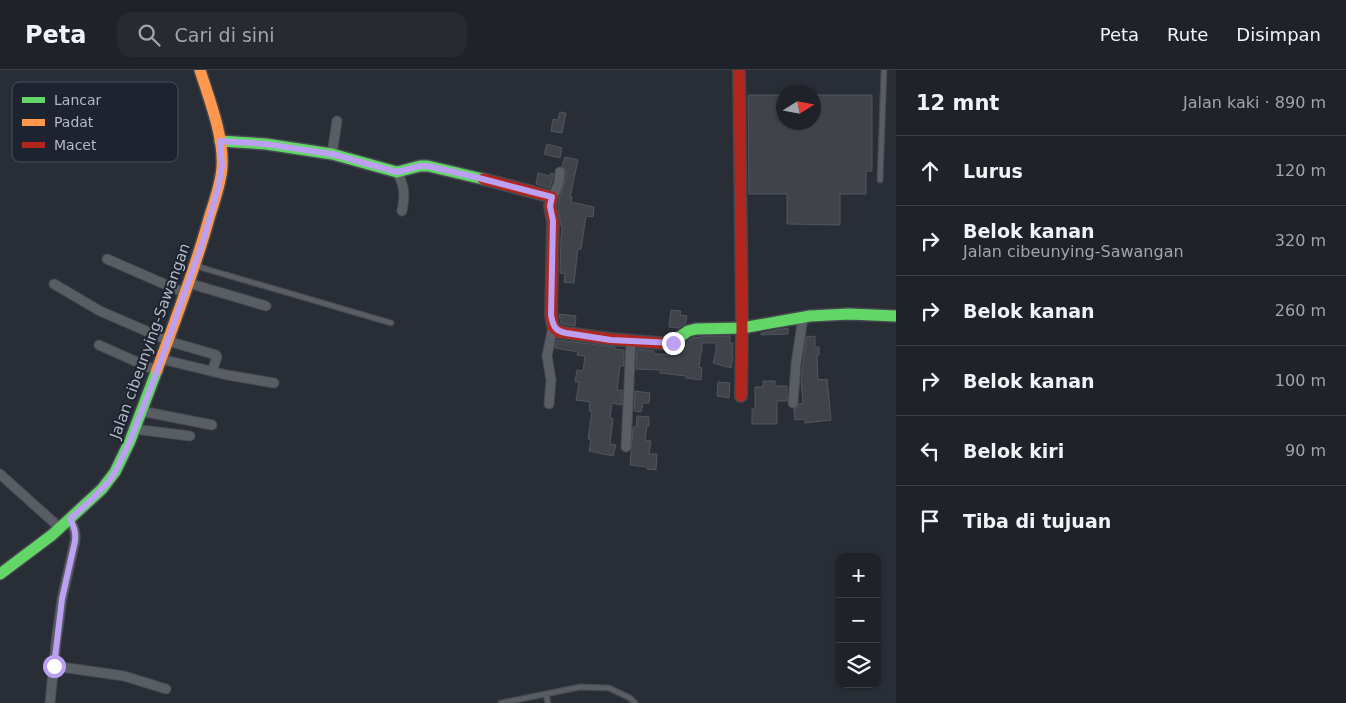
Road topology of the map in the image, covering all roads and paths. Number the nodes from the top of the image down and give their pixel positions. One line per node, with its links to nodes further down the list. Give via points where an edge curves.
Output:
1 (200, 70): 5 (street, Jalan cibeunying-Sawangan)
2 (739, 70): 21 (street)
3 (884, 70): 9 (lane)
4 (337, 121): 6 (street)
5 (220, 141): 6 (street); 13 (street, Jalan cibeunying-Sawangan, via 222,166 218,188)
6 (332, 154): 7 (street)
7 (397, 172): 10 (street, via 428,166); 11 (street, via 404,188)
8 (560, 172): 10 (street)
9 (880, 180)
10 (552, 197): 20 (street, via 551,315)
11 (402, 211)
12 (107, 259): 15 (street)
13 (194, 266): 15 (street, Jalan cibeunying-Sawangan); 19 (lane)
14 (54, 284): 22 (street, via 100,311)
15 (186, 288): 16 (street); 22 (street, Jalan cibeunying-Sawangan)
16 (266, 306)
17 (896, 316): 18 (street, via 849,314)
18 (803, 317): 21 (street); 30 (street)
19 (392, 323)
20 (554, 327): 23 (street, via 559,332); 31 (street, via 547,356 551,380)
21 (742, 328): 23 (street, via 696,329 671,344); 29 (street)
22 (168, 341): 25 (street, Jalan cibeunying-Sawangan); 27 (street, via 216,355)
23 (631, 341): 36 (street)
24 (99, 345): 26 (street)
25 (161, 359): 26 (street, Jalan cibeunying-Sawangan); 27 (street)
26 (157, 371): 32 (street, Jalan cibeunying-Sawangan)
27 (212, 371): 28 (street)
28 (274, 383)
29 (741, 396)
30 (793, 403)
31 (549, 404)
32 (141, 412): 33 (street); 34 (street, Jalan cibeunying-Sawangan)
33 (212, 424)
34 (134, 429): 35 (street); 38 (street, Jalan cibeunying-Sawangan, via 109,481)
35 (190, 436)
36 (626, 447)
37 (0, 474): 39 (street)
38 (70, 519): 39 (street, Jalan cibeunying-Sawangan); 41 (street, via 76,534 62,599)
39 (60, 528): 40 (street, Jalan cibeunying-Sawangan)
40 (0, 574)
41 (54, 666): 42 (street, via 124,676); 44 (street)
42 (166, 689)
43 (546, 694): 45 (lane); 46 (lane); 47 (lane, via 580,686 608,688)
44 (50, 703)
45 (500, 703)
46 (548, 703)
47 (635, 703)

